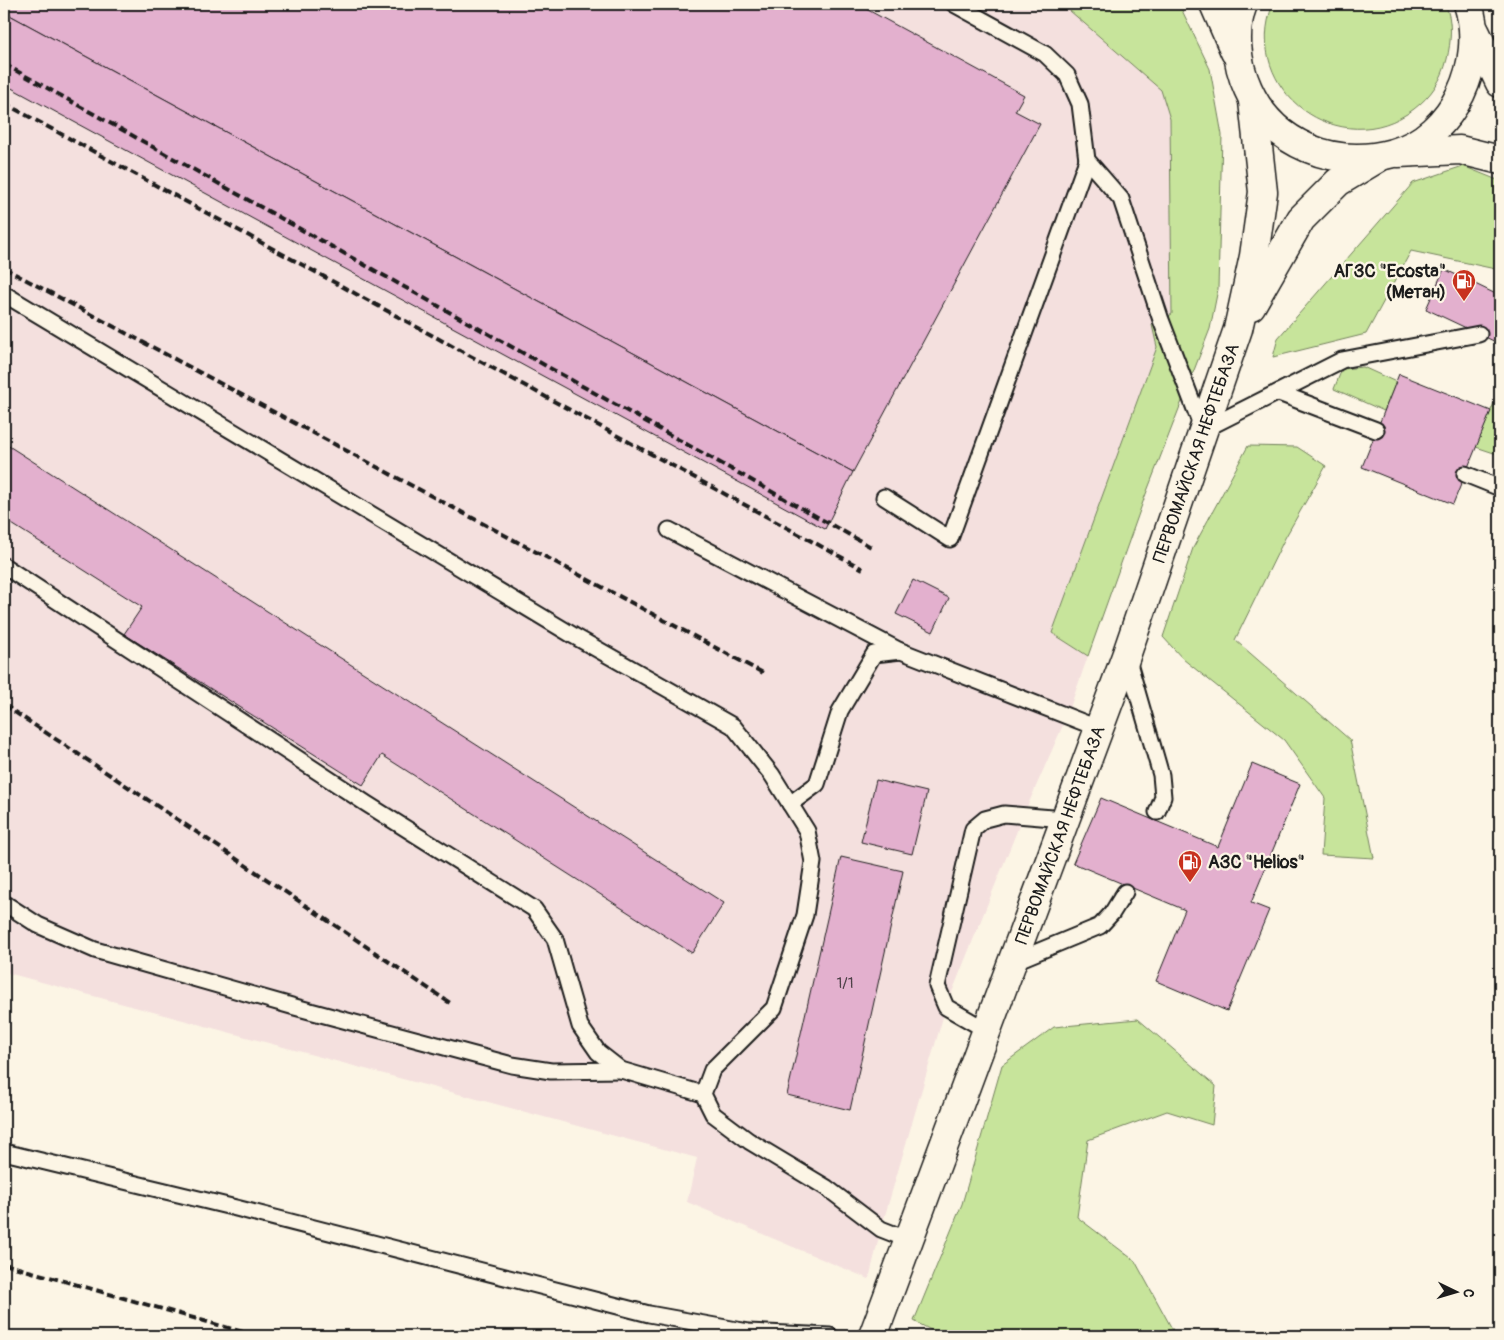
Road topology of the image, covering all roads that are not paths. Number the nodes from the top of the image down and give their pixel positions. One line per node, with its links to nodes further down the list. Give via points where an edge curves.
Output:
1 (954, 4): 9 (lane, via 1045,54 1067,75 1080,104)
2 (1214, 4): 5 (main road)
3 (1243, 4): 5 (main road, via 1237,32)
4 (1471, 16): 6 (main road); 8 (main road, via 1474,51 1470,74 1461,94 1449,114 1433,130)
5 (1238, 58): 7 (main road)
6 (1500, 83)
7 (1253, 101): 8 (main road, via 1270,123 1291,140 1314,152 1340,158); 12 (main road, via 1263,192 1254,256)
8 (1389, 154): 10 (main road, via 1460,150); 12 (main road, via 1338,182 1301,219)
9 (1087, 160): 15 (lane, via 1121,199 1161,320); 19 (lane, via 950,539)
10 (1500, 160)
11 (4, 294): 25 (lane, via 574,636 733,726 772,775)
12 (1238, 330): 15 (main road, ПЕРВОМАЙСКАЯ НЕФТЕБАЗА)
13 (1478, 334): 14 (lane, via 1342,360)
14 (1279, 392): 15 (lane); 16 (lane)
15 (1203, 430): 23 (main road, ПЕРВОМАЙСКАЯ НЕФТЕБАЗА)
16 (1376, 430)
17 (1465, 474): 18 (lane)
18 (1500, 488)
19 (884, 497)
20 (669, 530): 22 (lane)
21 (4, 566): 32 (lane, via 367,804 534,908 555,939 580,1026 598,1052)
22 (901, 651): 24 (lane); 25 (lane, via 874,654 840,711 817,784)
23 (1126, 656): 24 (main road, ПЕРВОМАЙСКАЯ НЕФТЕБАЗА); 26 (lane, via 1160,775 1163,797)
24 (1100, 729): 27 (main road, ПЕРВОМАЙСКАЯ НЕФТЕБАЗА)
25 (790, 804): 33 (lane, via 807,831 813,862 805,915 774,1008 712,1070)
26 (1157, 812)
27 (1065, 820): 30 (main road, ПЕРВОМАЙСКАЯ НЕФТЕБАЗА); 31 (lane, via 1004,814 985,819 973,829 937,986 946,1007)
28 (1125, 892): 30 (lane, via 1100,926)
29 (4, 903): 32 (lane, via 38,925 95,950 295,1007 512,1065 551,1071)
30 (1013, 962): 31 (main road, ПЕРВОМАЙСКАЯ НЕФТЕБАЗА)
31 (986, 1030): 35 (main road, ПЕРВОМАЙСКАЯ НЕФТЕБАЗА)
32 (621, 1070): 33 (lane)
33 (703, 1094): 35 (lane, via 713,1114 748,1141 827,1188 880,1229)
34 (4, 1152): 36 (lane, via 649,1314 748,1332)
35 (909, 1240): 37 (main road, ПЕРВОМАЙСКАЯ НЕФТЕБАЗА)
36 (830, 1336)
37 (873, 1336)

